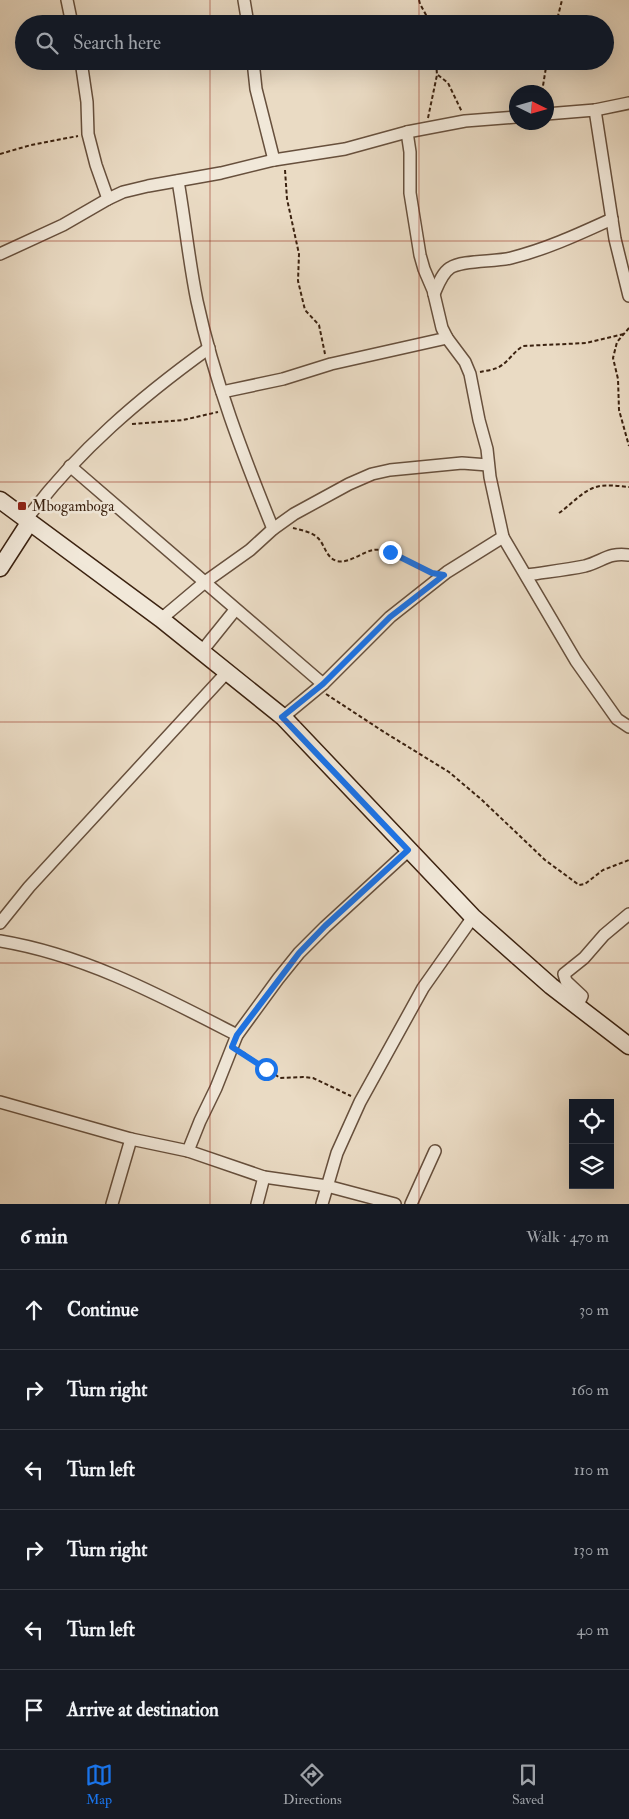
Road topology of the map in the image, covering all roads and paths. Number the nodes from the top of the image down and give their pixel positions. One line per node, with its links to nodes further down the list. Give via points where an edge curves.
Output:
1 (67, 0): 5 (street)
2 (244, 0): 6 (street)
3 (419, 0): 7 (path)
4 (562, 0): 8 (path)
5 (70, 15)
6 (246, 15)
7 (426, 15)
8 (558, 15)
9 (81, 70): 22 (street)
10 (254, 70): 24 (street, via 256,89)
11 (437, 70): 13 (path)
12 (546, 70): 14 (path)
13 (437, 75): 19 (path, via 448,83); 20 (path)
14 (543, 85)
15 (629, 103): 16 (street)
16 (595, 110): 17 (street); 27 (street)
17 (554, 113)
18 (509, 117): 19 (street)
19 (467, 120): 20 (street)
20 (425, 128): 21 (street)
21 (407, 132): 24 (street, via 345,149); 29 (street, via 415,227 424,269)
22 (88, 134): 23 (path); 26 (street)
23 (0, 154)
24 (279, 159): 25 (street); 35 (path, via 299,254 298,281 305,310 319,325 324,352)
25 (178, 181): 26 (street, via 123,192); 34 (street, via 190,266)
26 (108, 199): 28 (street)
27 (612, 219): 29 (street, via 534,251 498,261 449,268); 30 (street)
28 (0, 254)
29 (434, 294): 33 (street)
30 (629, 296)
31 (629, 328): 32 (path)
32 (624, 334): 36 (path, via 586,343 523,346 498,368); 40 (path, via 617,342 614,358 619,410)
33 (447, 338): 35 (street); 36 (street)
34 (209, 348): 37 (street); 39 (street, via 154,389)
35 (331, 364): 37 (street, via 283,379)
36 (470, 374): 41 (street)
37 (222, 392): 38 (street)
38 (229, 410): 39 (path, via 183,420); 47 (street, via 244,456)
39 (112, 426): 42 (street)
40 (629, 446)
41 (488, 465): 47 (street, via 462,463 372,474 315,501); 48 (street)
42 (70, 466): 46 (street, via 49,489); 53 (street)
43 (629, 487): 45 (path, via 595,488)
44 (0, 500): 46 (main road)
45 (559, 513)
46 (28, 522): 50 (main road); 55 (main road)
47 (276, 526): 51 (path, via 314,535 327,554 337,561 375,549); 53 (street, via 250,550)
48 (503, 537): 51 (street); 52 (street)
49 (629, 555): 52 (street, via 612,554 586,565)
50 (1, 565)
51 (444, 575): 58 (street, via 390,617)
52 (527, 575): 60 (street, via 576,661 617,719)
53 (205, 582): 54 (street); 55 (street)
54 (235, 610): 56 (street); 58 (street)
55 (162, 619): 56 (main road)
56 (202, 651): 57 (main road)
57 (228, 671): 59 (main road); 65 (street, via 29,887)
58 (320, 686): 59 (street); 62 (path, via 384,732 449,772 545,860 579,885 603,870)
59 (282, 717): 61 (main road)
60 (629, 727)
61 (408, 850): 64 (main road); 68 (street, via 299,953)
62 (629, 860)
63 (629, 914): 67 (street, via 564,974 566,981 582,996)
64 (473, 917): 67 (main road); 72 (street, via 423,988)
65 (0, 923)
66 (0, 941): 68 (street, via 71,957 107,971)
67 (577, 1007): 69 (main road)
68 (237, 1035): 70 (street)
69 (629, 1046)
70 (232, 1047): 72 (path, via 280,1078 313,1078); 74 (street)
71 (0, 1102): 73 (street)
72 (360, 1102): 77 (street, via 337,1153)
73 (131, 1139): 74 (street); 78 (street)
74 (188, 1151): 76 (street)
75 (435, 1151): 82 (street)
76 (264, 1176): 77 (street); 79 (street)
77 (327, 1186): 80 (street); 81 (street)
78 (112, 1204)
79 (257, 1204)
80 (322, 1204)
81 (394, 1204)
82 (410, 1204)

